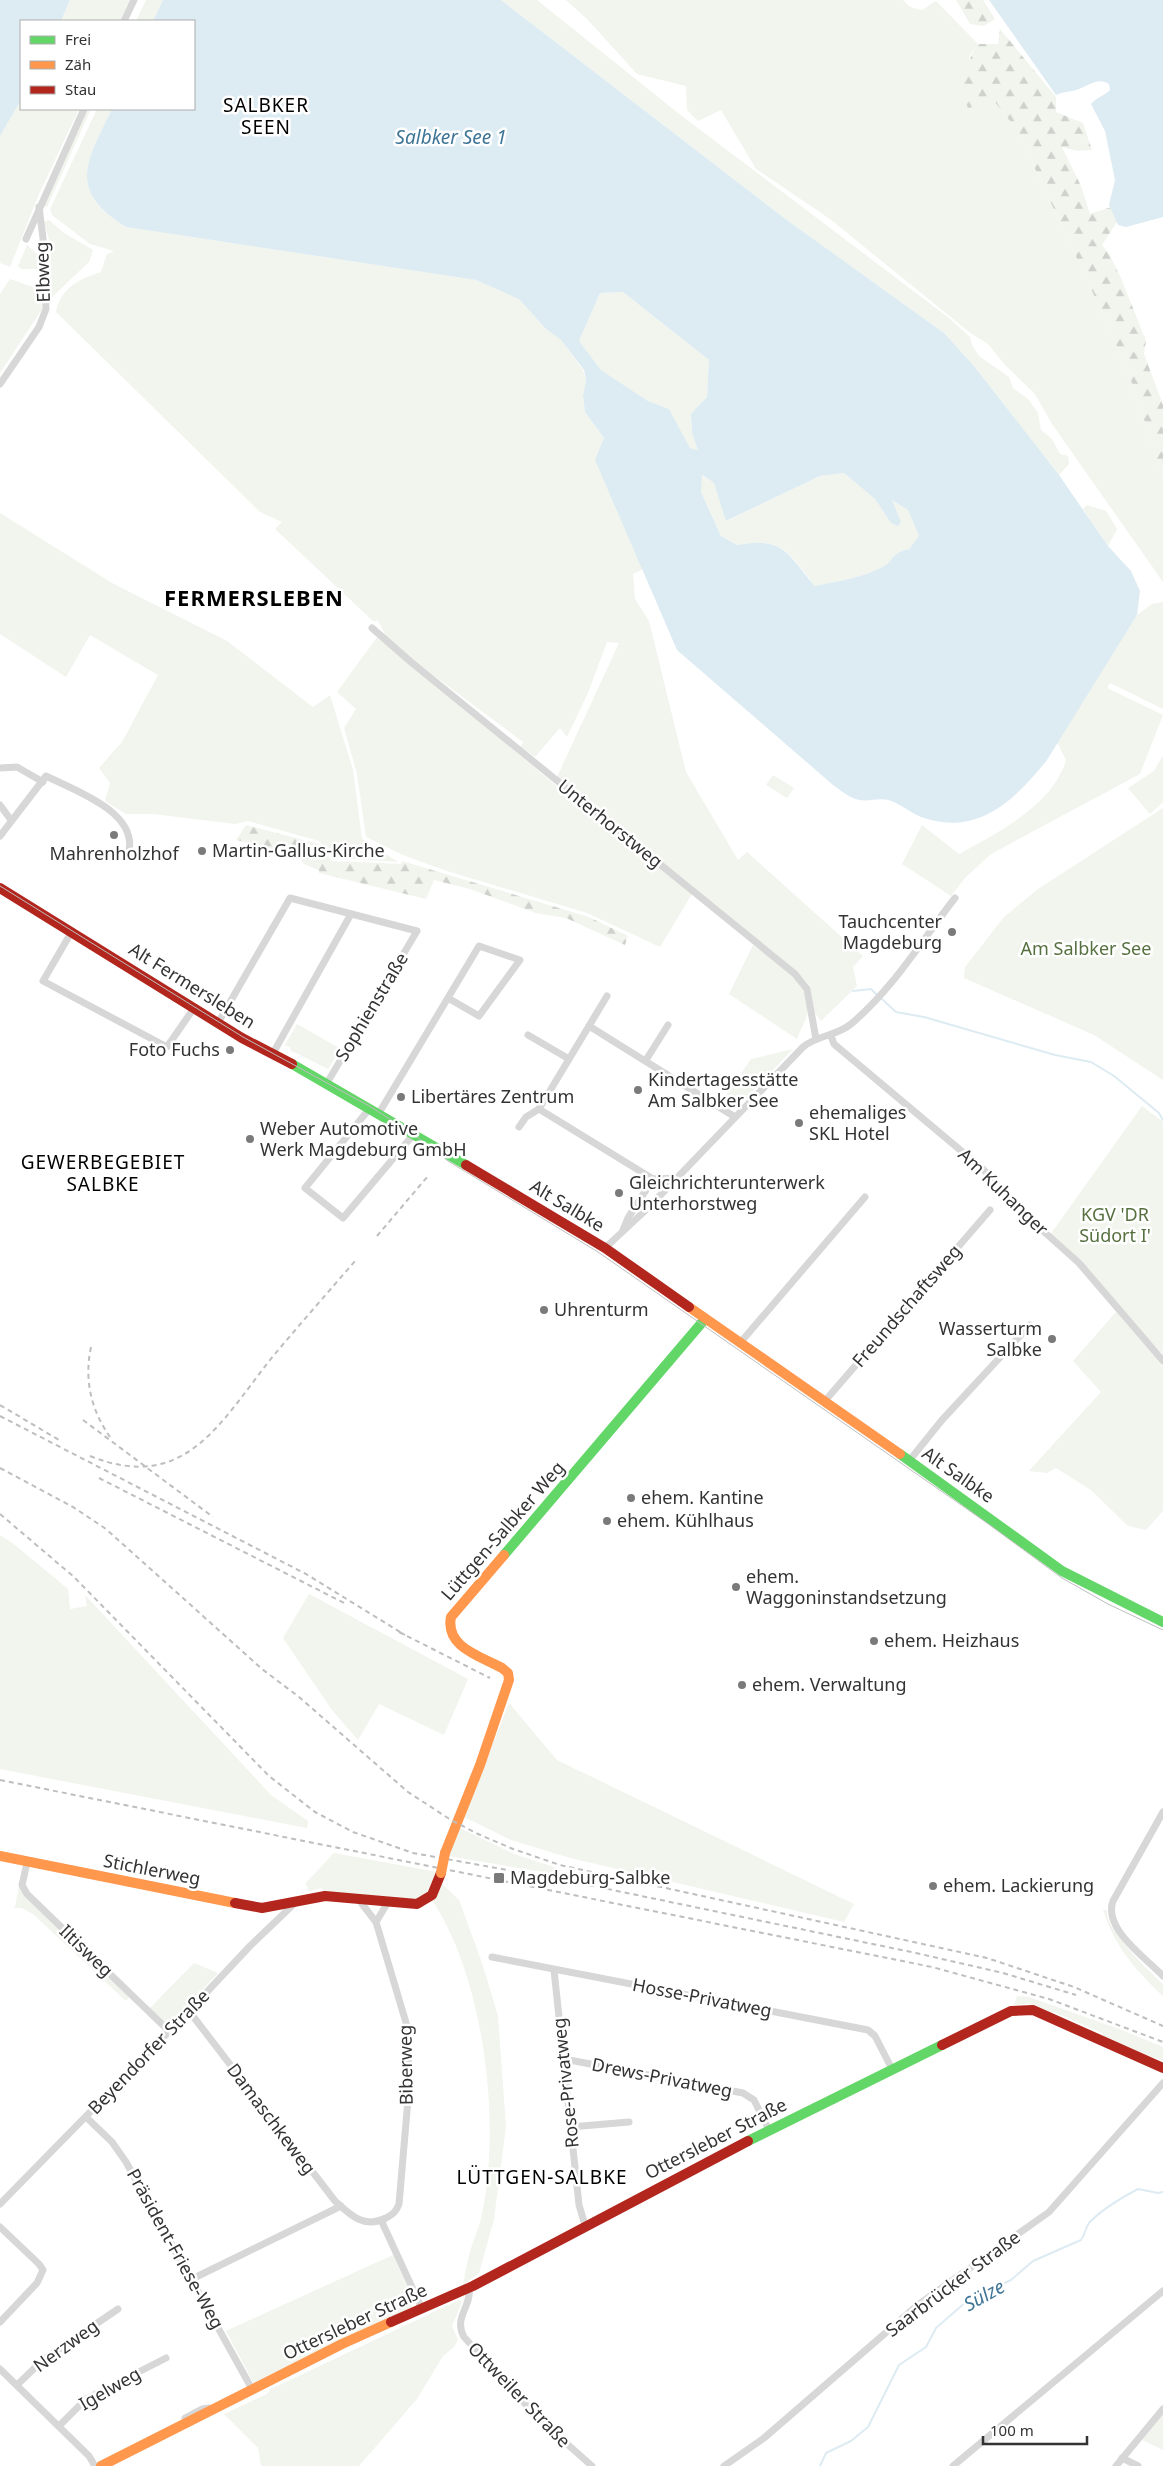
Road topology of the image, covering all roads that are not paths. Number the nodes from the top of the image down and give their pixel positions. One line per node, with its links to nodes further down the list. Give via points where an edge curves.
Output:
1 (134, 0): 2 (street)
2 (124, 20)
3 (84, 110): 4 (street, Elbweg)
4 (39, 207): 5 (street, Elbweg); 6 (street, Elbweg, via 46,309 39,327)
5 (26, 239)
6 (0, 384)
7 (372, 628): 26 (street, Unterhorstweg, via 795,974 807,989)
8 (0, 768): 9 (street, via 17,767)
9 (43, 782): 11 (street); 13 (street, via 46,776 55,780 122,820 131,838)
10 (0, 806): 11 (street)
11 (11, 820): 12 (street)
12 (0, 836)
13 (128, 855)
14 (0, 888): 17 (main road, Alt Fermersleben)
15 (955, 898): 25 (street, via 876,1000 851,1024)
16 (351, 914): 21 (street, via 290,898); 27 (street); 30 (street, Sophienstraße, via 417,931)
17 (72, 931): 20 (main road, Alt Fermersleben); 20 (street, via 43,981 167,1047)
18 (607, 996): 23 (street)
19 (448, 998): 19 (street, via 479,946 520,960 479,1016); 31 (street)
20 (194, 1008): 21 (main road, Alt Fermersleben)
21 (218, 1024): 27 (main road, Alt Fermersleben)
22 (668, 1025): 29 (street)
23 (589, 1026): 28 (street); 29 (street)
24 (528, 1034): 28 (street)
25 (831, 1036): 26 (street); 45 (street, Am Kuhanger, via 834,1044 984,1170 1022,1212 1079,1263)
26 (816, 1039): 33 (street, via 803,1047)
27 (272, 1055): 30 (main road, Alt Fermersleben)
28 (569, 1059): 32 (street)
29 (646, 1060): 33 (street)
30 (327, 1083): 31 (main road, Alt Fermersleben)
31 (374, 1110): 35 (main road, Alt Salbke); 35 (street, via 305,1188 343,1218)
32 (538, 1110): 34 (street, via 526,1117); 37 (street)
33 (735, 1117): 36 (street)
34 (518, 1128)
35 (413, 1135): 41 (main road, Alt Salbke)
36 (676, 1178): 37 (street); 40 (street)
37 (653, 1179): 40 (street)
38 (865, 1197): 44 (street)
39 (990, 1210): 46 (street, Freundschaftsweg)
40 (623, 1230): 41 (street)
41 (605, 1248): 42 (main road, Alt Salbke)
42 (706, 1320): 44 (main road, Alt Salbke); 54 (main road, Lüttgen-Salbker Weg, bridge, via 451,1617 448,1630 454,1641 502,1668 509,1680 445,1853 435,1890 417,1904)
43 (1030, 1325): 47 (street, via 936,1426)
44 (740, 1344): 46 (main road, Alt Salbke)
45 (1163, 1361)
46 (824, 1402): 47 (main road, Alt Salbke)
47 (909, 1461): 48 (main road, Alt Salbke, via 1062,1571)
48 (1163, 1622)
49 (1163, 1812): 58 (street, via 1113,1901 1110,1912 1118,1932)
50 (0, 1856): 51 (main road, Stichlerweg)
51 (27, 1862): 53 (main road, Stichlerweg, via 257,1908); 60 (street, Iltisweg, via 22,1885 27,1894)
52 (359, 1900): 53 (main road, Lüttgen-Salbker Weg, via 325,1896); 54 (main road, Lüttgen-Salbker Weg); 55 (street, Biberweg)
53 (298, 1901): 59 (street, Beyendorfer Straße, via 262,1933)
54 (388, 1902): 55 (street)
55 (376, 1922): 71 (street, Biberweg, via 403,2007 409,2088 397,2208)
56 (492, 1957): 57 (street, Hosse-Privatweg)
57 (554, 1970): 61 (street, Rose-Privatweg); 63 (street, Hosse-Privatweg, via 869,2030)
58 (1163, 1976)
59 (189, 2011): 60 (street, Beyendorfer Straße); 70 (street, Damaschkeweg, via 320,2184)
60 (168, 2031): 65 (street, Beyendorfer Straße)
61 (564, 2059): 67 (street, Rose-Privatweg); 68 (street, Drews-Privatweg, via 743,2094 754,2100)
62 (1163, 2068): 63 (main road, Ottersleber Straße, via 1035,2011 1021,2009 1003,2014)
63 (892, 2069): 68 (main road, Ottersleber Straße)
64 (1163, 2083): 94 (street, Saarbrücker Straße, via 1049,2212 919,2304 764,2438)
65 (86, 2117): 69 (street, Beyendorfer Straße); 74 (street, Präsident-Friese-Weg, via 120,2152)
66 (629, 2122): 67 (street)
67 (570, 2127): 72 (street, Rose-Privatweg, via 580,2210)
68 (769, 2130): 72 (main road, Ottersleber Straße)
69 (0, 2204)
70 (341, 2206): 71 (street, Damaschkeweg, via 360,2220); 74 (street)
71 (381, 2220): 78 (street)
72 (585, 2225): 75 (main road, Ottersleber Straße)
73 (0, 2227): 79 (street, via 43,2270 37,2283)
74 (192, 2279): 83 (street, Präsident-Friese-Weg)
75 (469, 2288): 78 (main road, Ottersleber Straße); 93 (street, Ottweiler Straße, via 459,2323 464,2337 539,2419)
76 (1163, 2291): 95 (street)
77 (118, 2309): 82 (street, Nerzweg, via 43,2360)
78 (422, 2309): 83 (main road, Ottersleber Straße)
79 (0, 2322)
80 (166, 2358): 88 (street, Igelweg, via 84,2400)
81 (0, 2369): 82 (street)
82 (17, 2385): 88 (street)
83 (252, 2389): 84 (main road, Ottersleber Straße)
84 (232, 2399): 85 (main road, Ottersleber Straße); 87 (street, via 212,2415)
85 (220, 2406): 87 (main road, Ottersleber Straße); 89 (street, via 202,2409)
86 (1163, 2409): 90 (street)
87 (190, 2421): 89 (main road, Ottersleber Straße)
88 (59, 2426): 91 (street)
89 (173, 2430): 92 (main road, Ottersleber Straße)
90 (1122, 2458): 96 (street); 97 (street)
91 (95, 2466)
92 (101, 2466)
93 (592, 2466)
94 (724, 2466)
95 (953, 2466)
96 (1116, 2466)
97 (1138, 2466)

